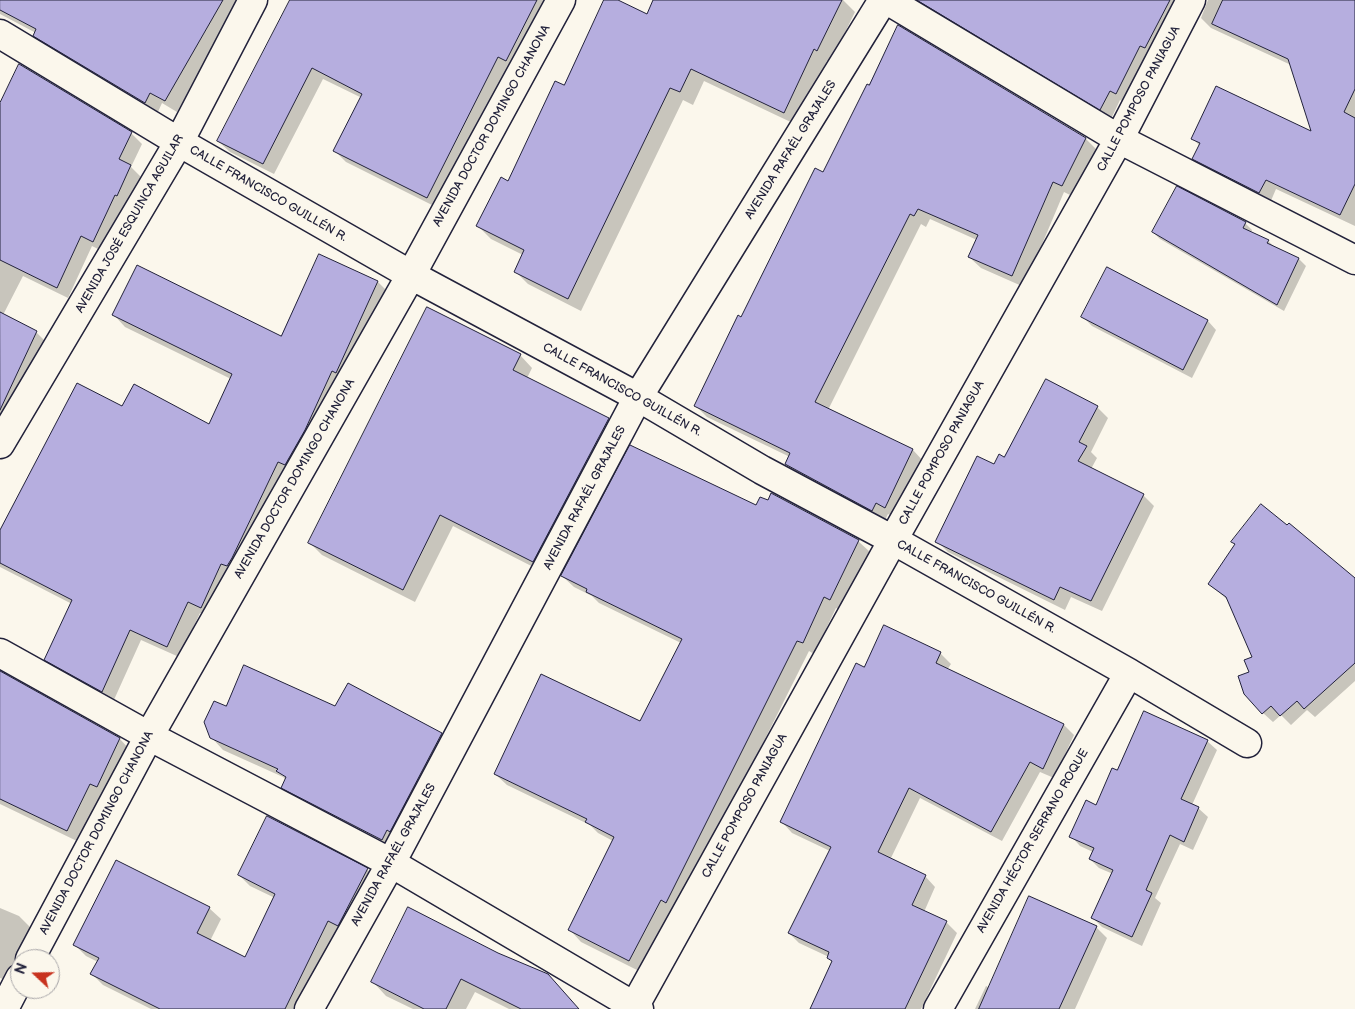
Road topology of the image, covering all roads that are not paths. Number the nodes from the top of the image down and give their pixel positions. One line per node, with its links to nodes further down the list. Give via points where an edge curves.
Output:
1 (252, 0): 7 (street, AVENIDA JOSÉ ESQUINCA AGUILAR)
2 (561, 0): 9 (street, AVENIDA DOCTOR DOMINGO CHANONA)
3 (885, 0): 6 (street); 10 (street, AVENIDA RAFAÉL GRAJALES)
4 (1191, 0): 6 (street, CALLE POMPOSO PANIAGUA)
5 (0, 34): 7 (street, CALLE FRANCISCO GUILLÉN R.)
6 (1119, 139): 8 (street); 12 (street, CALLE POMPOSO PANIAGUA)
7 (179, 142): 9 (street, CALLE FRANCISCO GUILLÉN R.); 11 (street, AVENIDA JOSÉ ESQUINCA AGUILAR)
8 (1355, 260)
9 (411, 275): 10 (street, CALLE FRANCISCO GUILLÉN R.); 15 (street, AVENIDA DOCTOR DOMINGO CHANONA)
10 (638, 397): 12 (street, CALLE FRANCISCO GUILLÉN R., via 762,470); 17 (street, AVENIDA RAFAÉL GRAJALES)
11 (0, 444)
12 (893, 540): 14 (street, CALLE FRANCISCO GUILLÉN R.); 20 (street, CALLE POMPOSO PANIAGUA)
13 (0, 653): 15 (street)
14 (1129, 673): 16 (street, CALLE FRANCISCO GUILLÉN R.); 23 (street, AVENIDA HÉCTOR SERRANO ROQUE)
15 (149, 736): 17 (street); 18 (street, AVENIDA DOCTOR DOMINGO CHANONA)
16 (1247, 743)
17 (392, 863): 20 (street); 22 (street, AVENIDA RAFAÉL GRAJALES)
18 (35, 949)
19 (10, 997): 21 (street)
20 (636, 1008)
21 (4, 1009)
22 (309, 1009)
23 (938, 1009)

